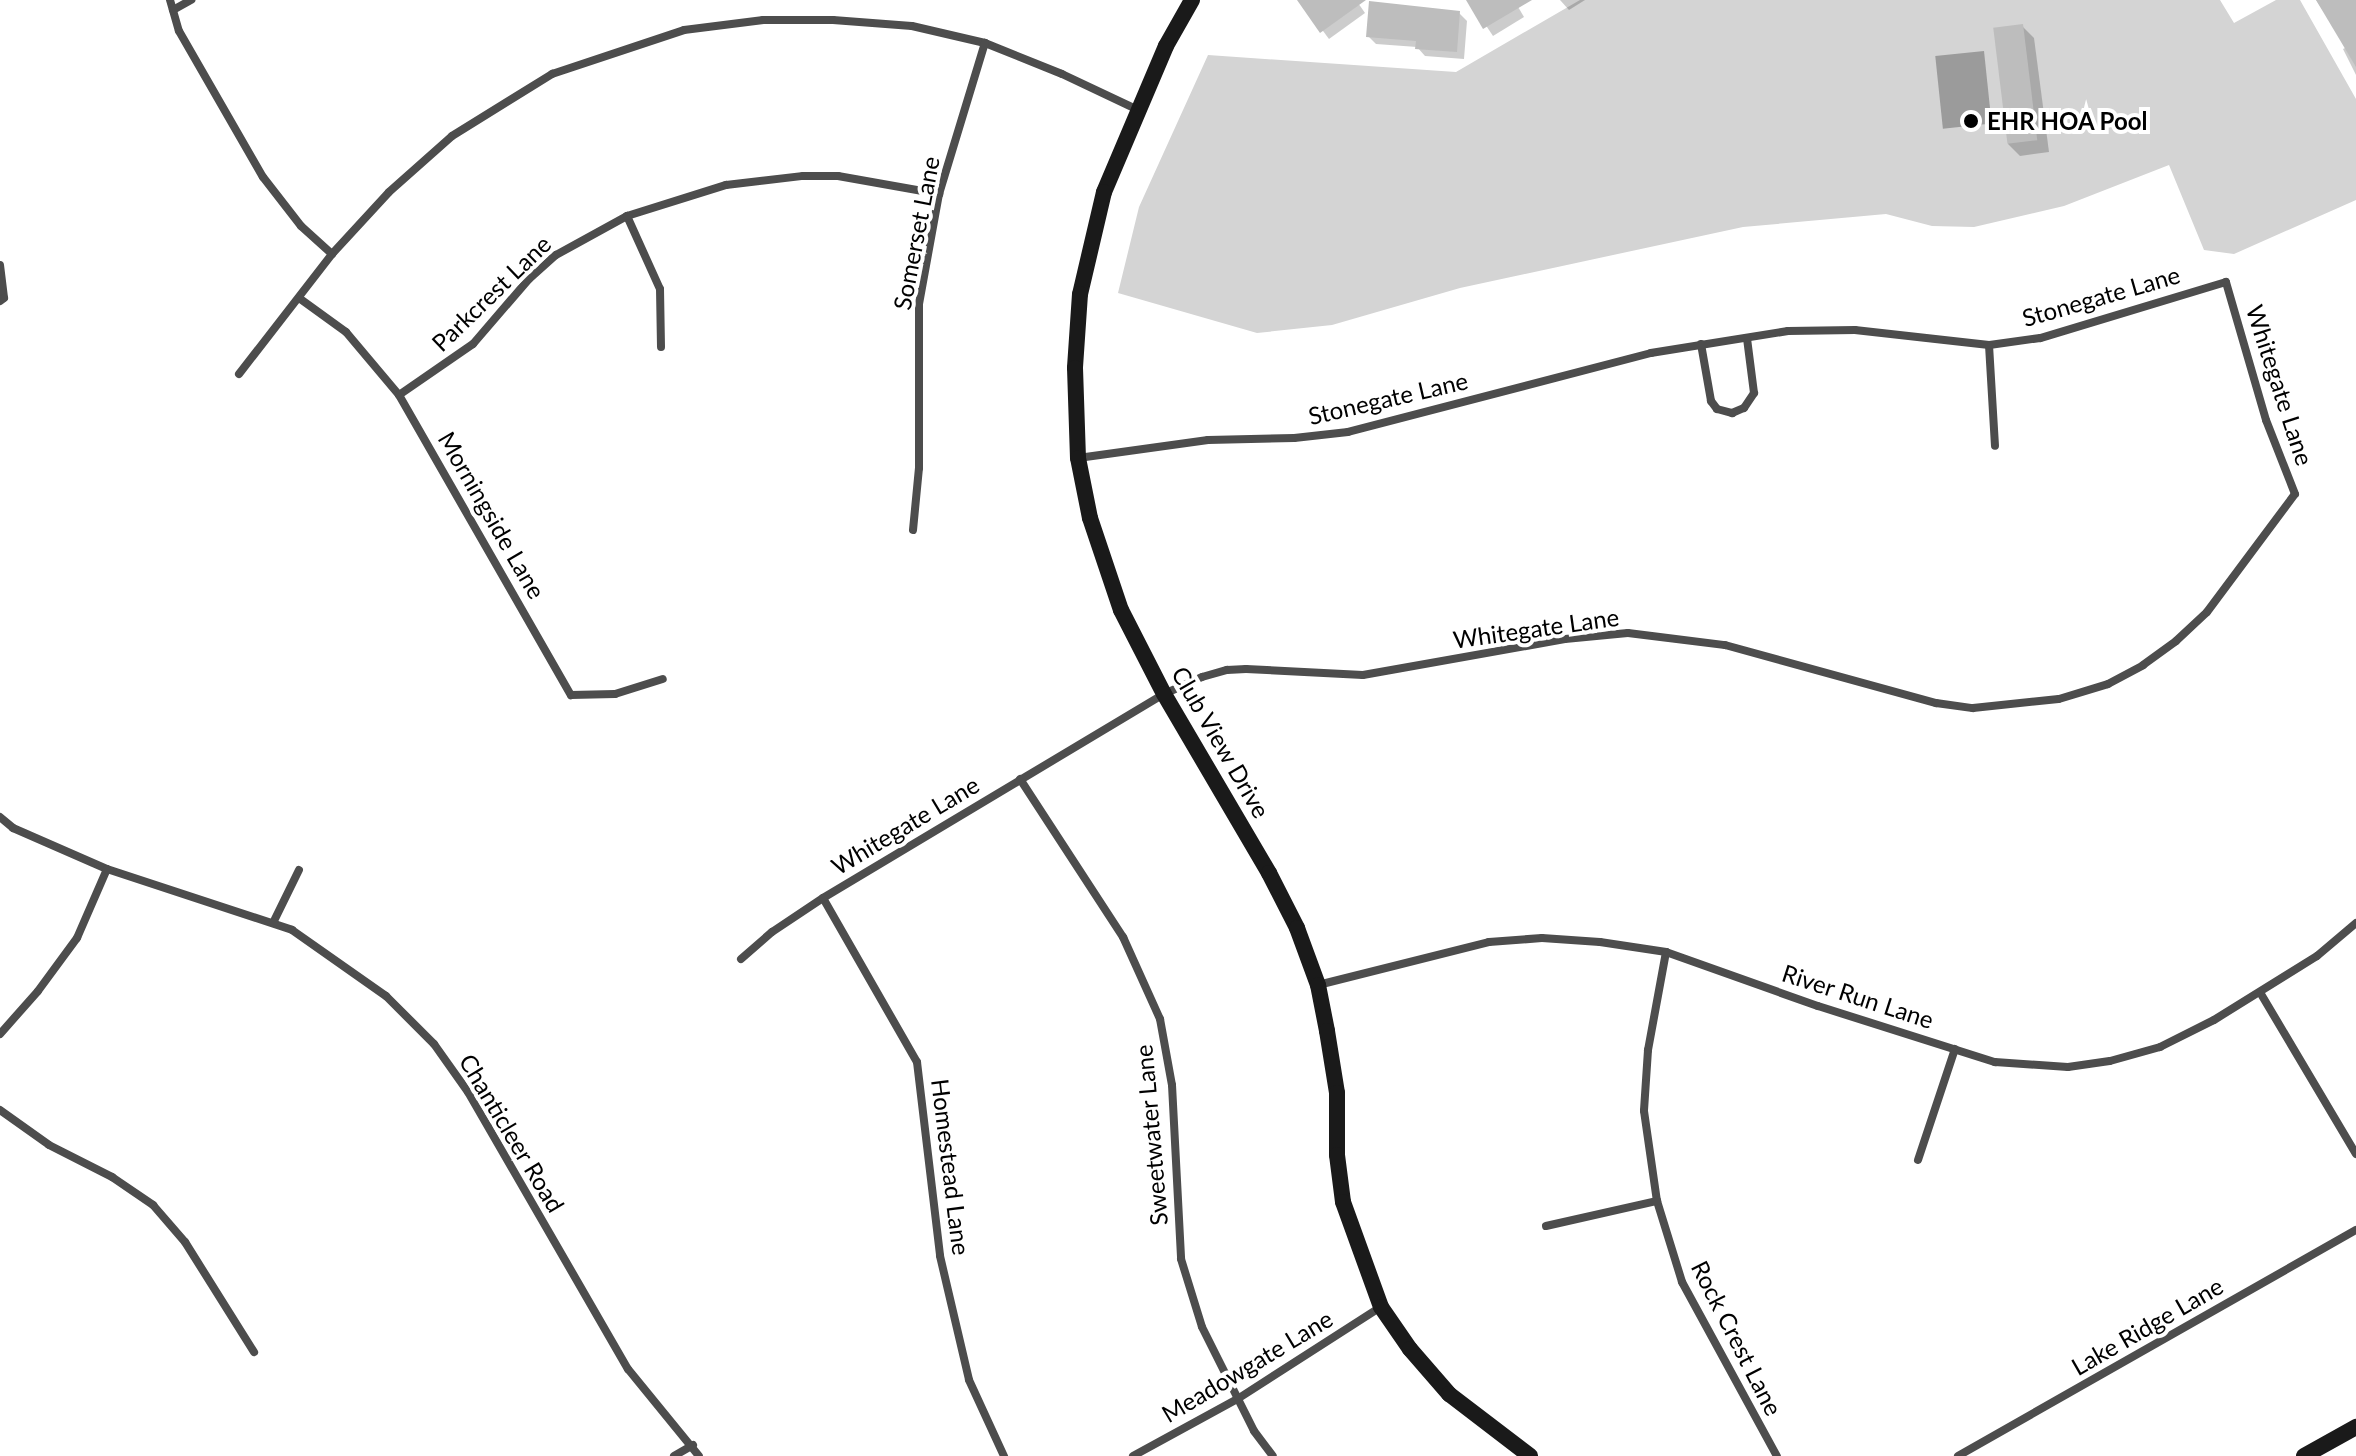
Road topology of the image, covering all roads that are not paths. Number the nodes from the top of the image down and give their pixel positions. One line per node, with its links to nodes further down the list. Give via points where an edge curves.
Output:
1 (170, 0): 4 (street)
2 (191, 0): 4 (street)
3 (1192, 0): 6 (street, Club View Drive)
4 (173, 10): 9 (street, via 179,31 263,177 301,226)
5 (985, 43): 6 (street); 7 (street, Somerset Lane); 9 (street, via 912,26 763,20 684,30 618,50 552,74 452,136 389,192)
6 (1138, 110): 21 (street, Club View Drive, via 1104,192 1080,294 1075,368)
7 (939, 194): 8 (street, Parkcrest Lane, via 852,178 803,176 726,185); 22 (street, Somerset Lane, via 919,304 919,468)
8 (627, 216): 17 (street, via 660,289); 19 (street, Parkcrest Lane, via 556,255 473,344)
9 (332, 254): 12 (street)
10 (0, 265): 13 (street)
11 (2226, 282): 16 (street, Stonegate Lane, via 2040,338); 24 (street, Whitegate Lane, via 2266,420 2295,494 2207,612 2143,665 2108,684 2059,699 1973,708 1936,703 1725,645 1628,633 1363,675 1227,670)
12 (299, 298): 18 (street); 19 (street, Morningside Lane, via 346,332)
13 (0, 301)
14 (1747, 338): 15 (street, Stonegate Lane); 15 (street, via 1754,393 1751,402 1732,413 1711,401); 16 (street, Stonegate Lane, via 1855,330)
15 (1701, 344): 21 (street, Stonegate Lane, via 1348,432 1208,440)
16 (1989, 345): 20 (street)
17 (661, 347)
18 (239, 374)
19 (399, 395): 23 (street, Morningside Lane, via 571,695 615,694)
20 (1995, 446)
21 (1078, 458): 24 (street, Club View Drive, via 1108,576)
22 (913, 530)
23 (663, 679)
24 (1164, 694): 25 (street, Whitegate Lane); 34 (street, Club View Drive, via 1269,873)
25 (1020, 779): 29 (street, Whitegate Lane); 46 (street, Sweetwater Lane, via 1123,937 1160,1019 1172,1085 1181,1259 1202,1327)
26 (0, 817): 27 (street, Chanticleer Road, via 13,828)
27 (107, 869): 30 (street, Chanticleer Road); 36 (street, via 77,938)
28 (299, 870): 30 (street)
29 (823, 898): 33 (street, Whitegate Lane); 51 (street, Homestead Lane, via 917,1062 940,1256 969,1380)
30 (273, 923): 48 (street, Chanticleer Road, via 292,930 386,996 434,1044 468,1092 628,1369)
31 (2356, 923): 35 (street, River Run Lane)
32 (1666, 952): 34 (street, River Run Lane, via 1542,938 1489,942); 37 (street, River Run Lane); 41 (street, Rock Crest Lane, via 1648,1050 1644,1111)
33 (741, 959)
34 (1318, 985): 44 (street, Club View Drive, via 1337,1093 1343,1202)
35 (2261, 994): 37 (street, River Run Lane, via 2160,1047 2110,1061 2068,1067 1995,1062); 39 (street)
36 (0, 1034)
37 (1955, 1049): 40 (street)
38 (0, 1110): 45 (street, via 153,1205 185,1242)
39 (2356, 1154)
40 (1918, 1160)
41 (1657, 1201): 42 (street); 55 (street, Rock Crest Lane, via 1682,1282)
42 (1546, 1226)
43 (2356, 1230): 56 (street, Lake Ridge Lane)
44 (1381, 1307): 46 (street, Meadowgate Lane); 54 (street, Club View Drive, via 1449,1394)
45 (254, 1352)
46 (1239, 1398): 52 (street, Meadowgate Lane); 53 (street, Sweetwater Lane)
47 (2356, 1427): 57 (street)
48 (693, 1445): 49 (street); 50 (street, Chanticleer Road)
49 (674, 1456)
50 (699, 1456)
51 (1004, 1456)
52 (1133, 1456)
53 (1273, 1456)
54 (1530, 1456)
55 (1777, 1456)
56 (1958, 1456)
57 (2304, 1456)

